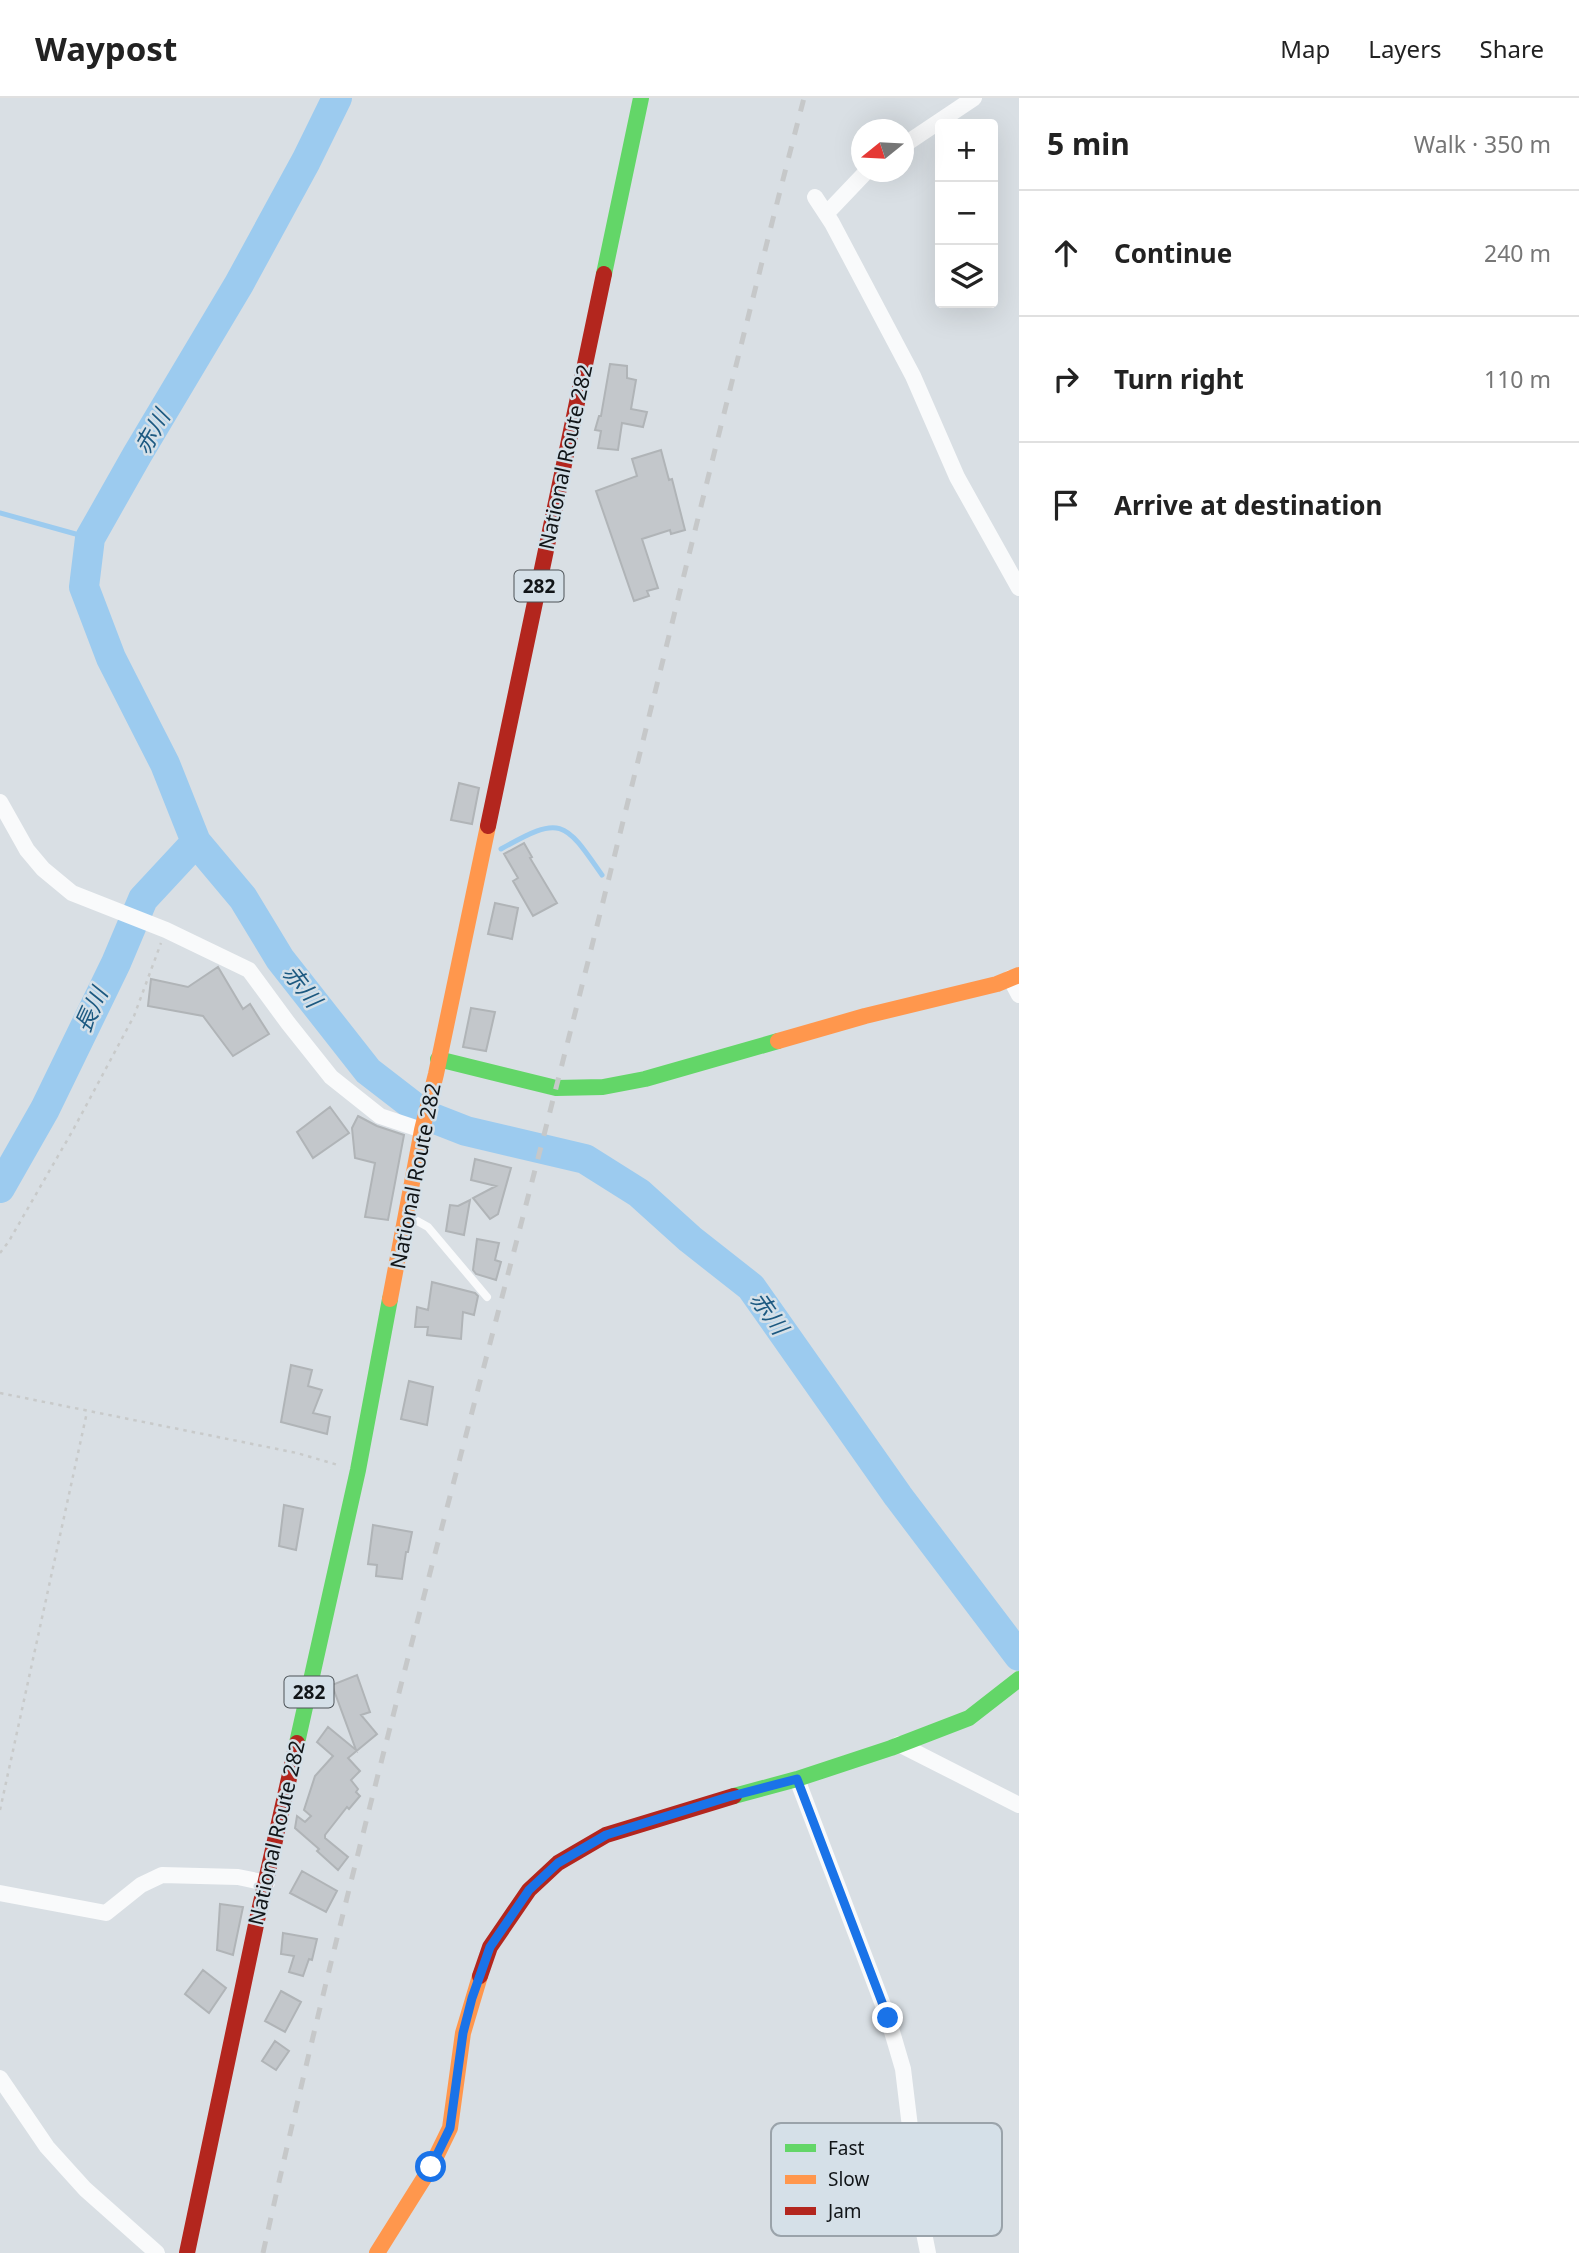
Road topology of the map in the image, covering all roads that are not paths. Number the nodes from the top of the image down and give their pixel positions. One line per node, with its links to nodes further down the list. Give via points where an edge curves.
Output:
1 (641, 98): 11 (main road, National Route 282 / 282)
2 (974, 98): 3 (street)
3 (914, 138)
4 (856, 182): 6 (street)
5 (815, 197): 6 (street)
6 (826, 214): 7 (street, via 913,376 957,477)
7 (1019, 588)
8 (0, 802): 12 (street, via 27,850 72,893 166,930 248,970 331,1077 380,1115)
9 (1015, 976): 10 (street); 11 (main road, via 603,1087 556,1088)
10 (1019, 995)
11 (437, 1066): 12 (main road, National Route 282 / 282)
12 (422, 1130): 13 (main road, National Route 282 / 282)
13 (407, 1215): 14 (lane, via 428,1227); 19 (main road, National Route 282 / 282, via 358,1470)
14 (487, 1297)
15 (1019, 1679): 16 (main road, via 969,1718)
16 (900, 1744): 17 (main road); 18 (street)
17 (797, 1779): 22 (street, via 888,2018 903,2069); 25 (main road, via 606,1835 558,1863 529,1890 490,1947 472,1998 450,2128)
18 (1019, 1805)
19 (267, 1883): 20 (street, via 239,1877 162,1875 141,1885 106,1913); 24 (main road, National Route 282 / 282)
20 (0, 1893)
21 (0, 2078): 23 (street, via 47,2147 85,2189)
22 (910, 2123)
23 (157, 2253)
24 (187, 2253)
25 (377, 2253)

